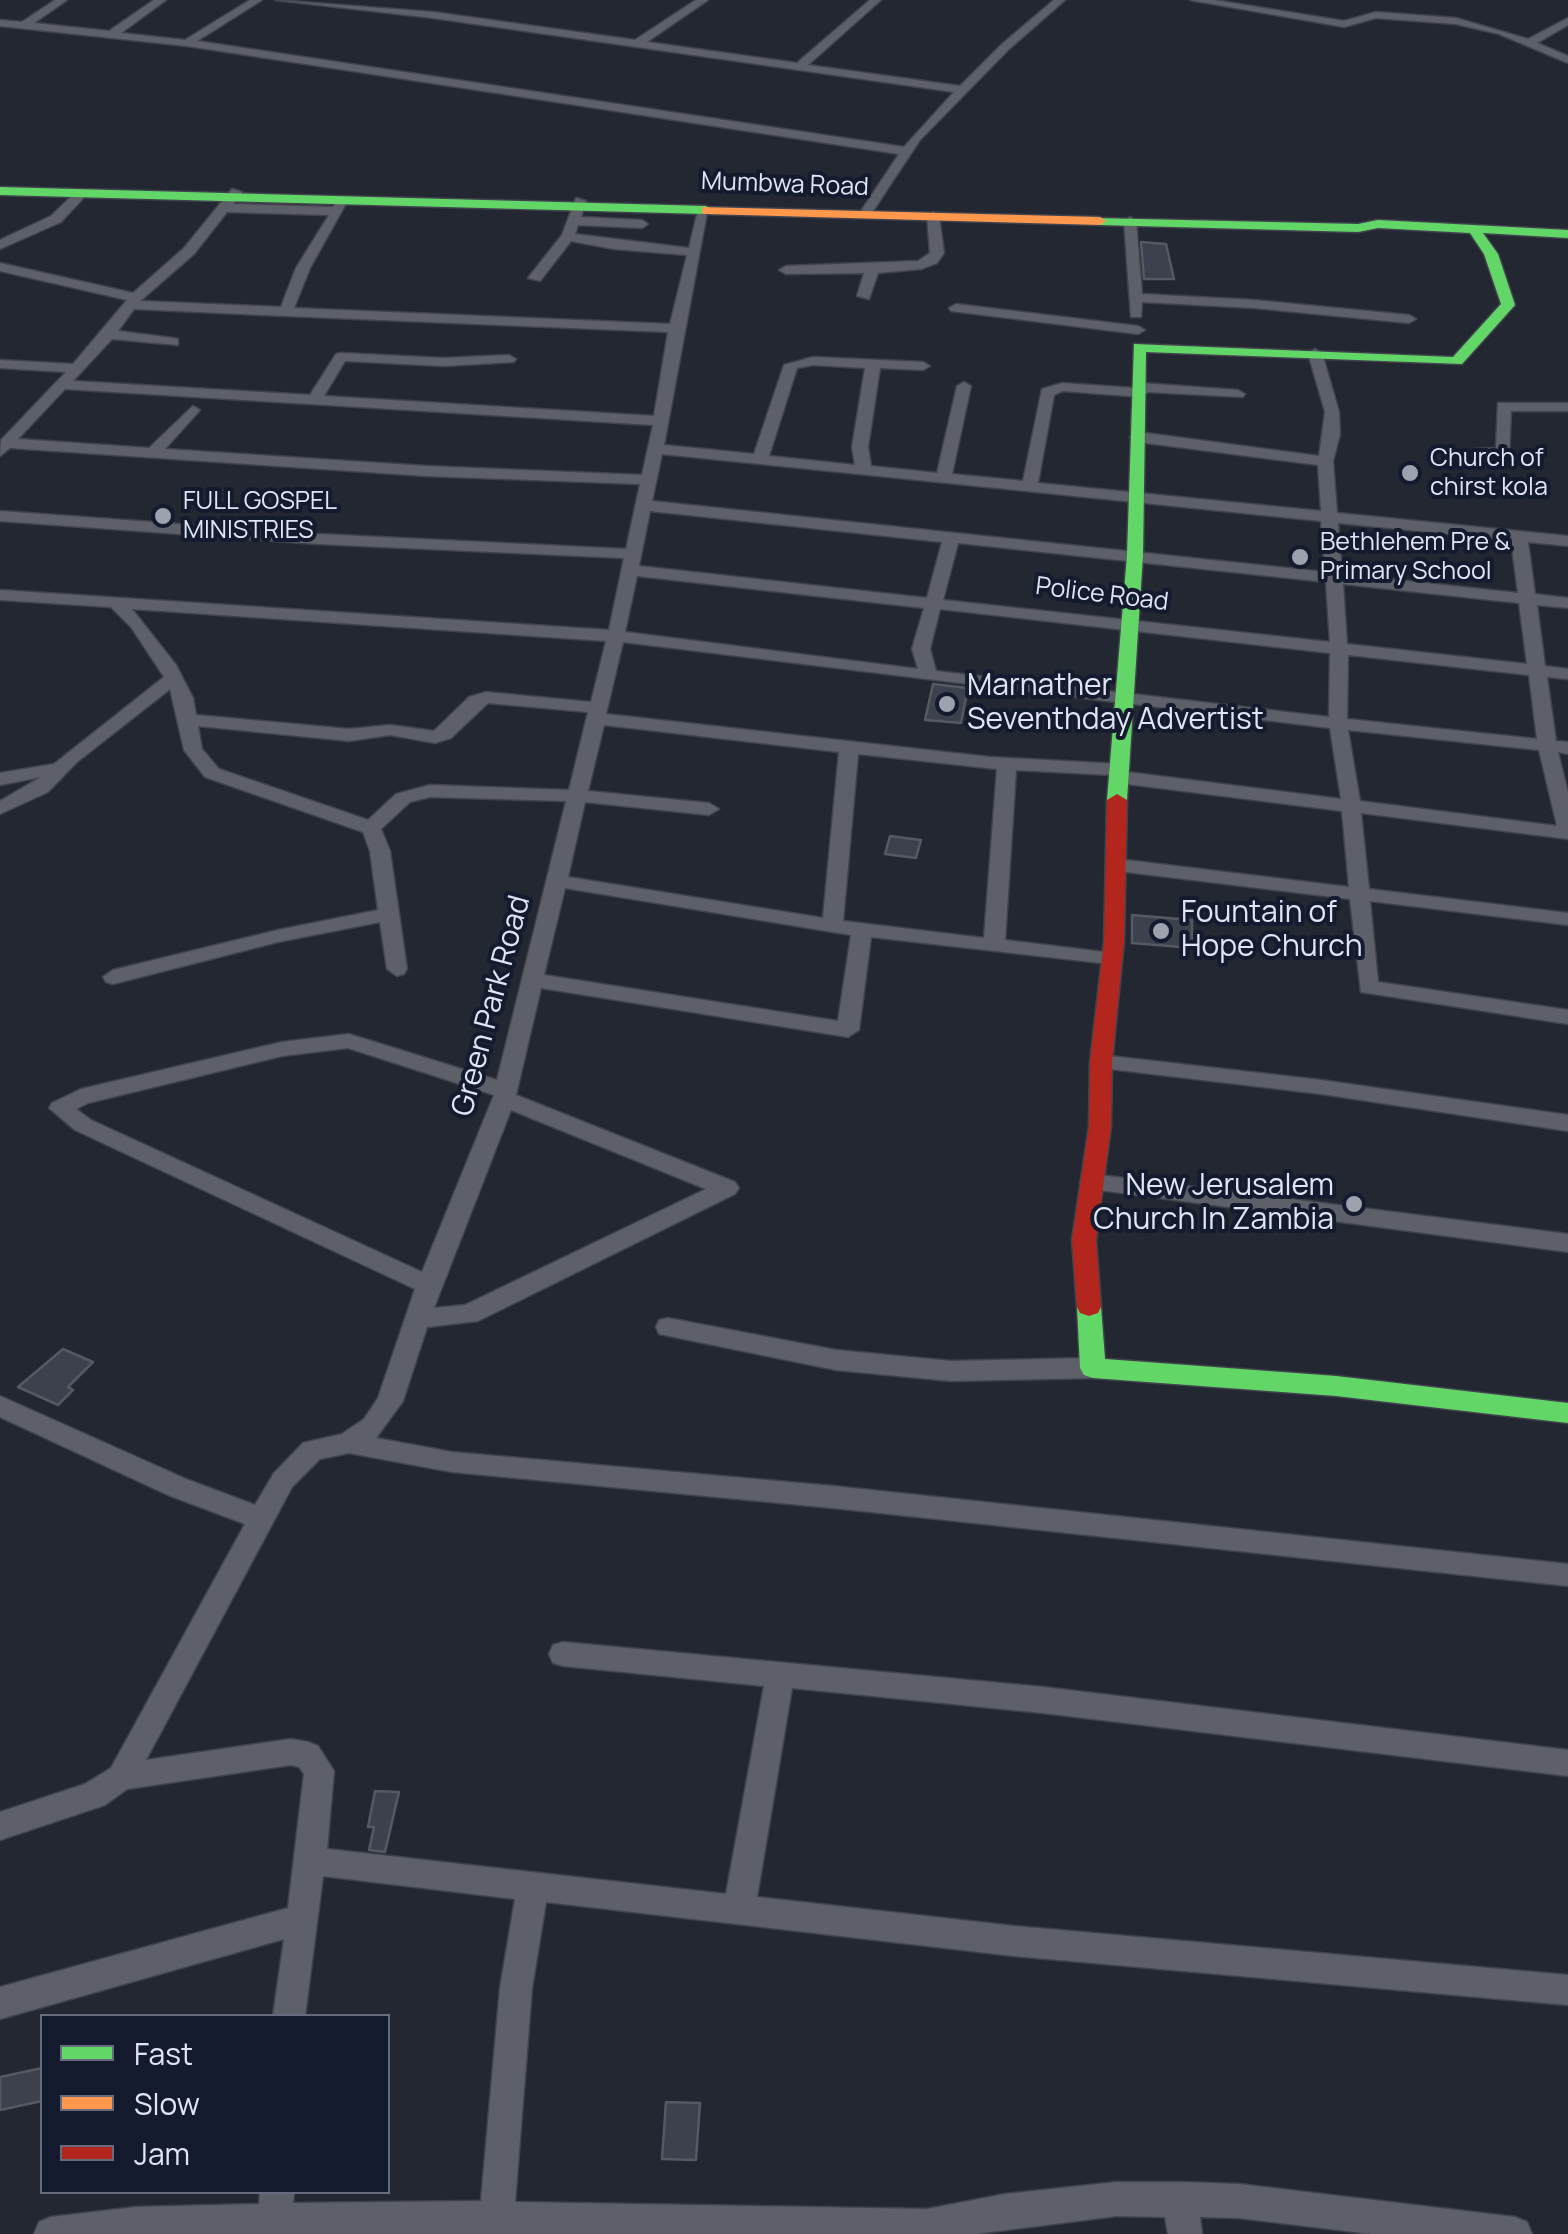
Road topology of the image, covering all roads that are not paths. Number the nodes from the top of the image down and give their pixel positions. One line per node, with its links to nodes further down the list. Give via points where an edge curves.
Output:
1 (62, 0): 14 (street)
2 (161, 0): 15 (street)
3 (257, 0): 16 (street)
4 (280, 0): 10 (street)
5 (450, 0): 11 (street)
6 (703, 0): 18 (street)
7 (876, 0): 20 (street)
8 (1060, 0): 21 (street)
9 (1194, 0): 17 (street, via 1344,24 1363,16 1428,16)
10 (301, 1): 11 (street)
11 (433, 15): 18 (street)
12 (1568, 21): 17 (street)
13 (0, 23): 14 (street)
14 (24, 26): 15 (street)
15 (111, 35): 16 (street)
16 (187, 43): 22 (street)
17 (1528, 43): 19 (street)
18 (635, 45): 20 (street)
19 (1568, 60)
20 (797, 69): 21 (street)
21 (961, 90): 22 (street)
22 (906, 151): 29 (street)
23 (0, 188): 24 (main road, Mumbwa Road); 25 (main road, Mumbwa Road)
24 (82, 193): 25 (main road, Mumbwa Road); 37 (street, via 56,219)
25 (230, 199): 26 (main road, Mumbwa Road); 27 (main road, Mumbwa Road); 45 (street, via 188,251)
26 (340, 206): 27 (main road, Mumbwa Road); 47 (street)
27 (577, 210): 28 (main road, Mumbwa Road); 29 (main road, Mumbwa Road); 33 (street); 36 (street)
28 (704, 210): 29 (main road, Mumbwa Road); 38 (street, Green Park Road)
29 (866, 212): 30 (main road, Mumbwa Road); 31 (main road, Mumbwa Road)
30 (993, 215): 31 (main road, Mumbwa Road); 32 (main road, Mumbwa Road); 35 (main road, Mumbwa Road)
31 (933, 216): 40 (street, via 932,260)
32 (1130, 221): 34 (main road, Mumbwa Road); 44 (street)
33 (642, 224)
34 (1475, 231): 35 (main road, Mumbwa Road); 53 (main road, via 1491,254 1508,305 1457,361)
35 (1568, 231)
36 (568, 236): 38 (street); 42 (street)
37 (0, 245)
38 (693, 252): 49 (street, Green Park Road)
39 (0, 267): 45 (street)
40 (878, 269): 41 (street); 43 (street, via 869,272)
41 (786, 270)
42 (535, 278)
43 (864, 296)
44 (1134, 298): 48 (street); 51 (street)
45 (133, 301): 47 (street); 50 (street)
46 (956, 308): 51 (street)
47 (286, 312): 49 (street)
48 (1409, 319)
49 (676, 328): 66 (street, Green Park Road)
50 (109, 334): 52 (street); 58 (street)
51 (1138, 339): 53 (main road); 61 (main road)
52 (173, 342)
53 (1316, 353): 73 (street, via 1332,412)
54 (510, 360): 63 (street, via 341,357)
55 (0, 364): 58 (street)
56 (872, 364): 57 (street); 72 (street, via 792,365); 74 (street, via 860,447)
57 (923, 366)
58 (79, 368): 59 (street)
59 (64, 385): 63 (street); 68 (street)
60 (964, 386): 75 (street)
61 (1141, 390): 62 (street); 67 (main road); 77 (street, via 1047,392)
62 (1238, 394)
63 (314, 400): 66 (street)
64 (1568, 407): 71 (street, via 1503,406 1504,453)
65 (193, 410): 70 (street)
66 (662, 421): 69 (street, Green Park Road)
67 (1138, 437): 73 (street); 78 (main road)
68 (2, 448): 70 (street)
69 (654, 449): 72 (street); 76 (street, Green Park Road)
70 (154, 452): 76 (street)
71 (1481, 452)
72 (760, 459): 74 (street)
73 (1324, 461): 81 (street)
74 (864, 469): 75 (street)
75 (944, 477): 77 (street)
76 (646, 480): 79 (street, Green Park Road)
77 (1030, 484): 78 (street)
78 (1136, 499): 81 (street); 85 (main road)
79 (643, 506): 82 (street); 86 (street, Green Park Road)
80 (0, 516): 86 (street, Police Road)
81 (1330, 518): 83 (street); 87 (street)
82 (952, 535): 85 (street); 90 (street)
83 (1519, 536): 84 (street); 89 (street)
84 (1568, 541)
85 (1134, 555): 87 (street); 93 (main road)
86 (632, 562): 90 (street, Police Road); 94 (street, Green Park Road)
87 (1334, 578): 89 (street); 95 (street)
88 (0, 594): 92 (street)
89 (1527, 598): 91 (street); 96 (street)
90 (931, 602): 93 (street, Police Road); 97 (street, via 921,649)
91 (1568, 603)
92 (118, 605): 94 (street); 99 (street)
93 (1127, 623): 95 (street, Police Road); 100 (main road)
94 (616, 636): 97 (street); 101 (street, Green Park Road)
95 (1339, 648): 96 (street, Police Road); 103 (street)
96 (1536, 670): 98 (street, Police Road); 104 (street)
97 (928, 674): 100 (street)
98 (1568, 674)
99 (172, 679): 102 (street); 108 (street)
100 (1122, 700): 103 (street); 109 (main road)
101 (599, 714): 102 (street, via 486,697 436,737); 105 (street); 111 (street, Green Park Road)
102 (188, 720): 115 (street, via 194,750 212,772)
103 (1338, 722): 104 (street); 112 (street)
104 (1547, 746): 106 (street); 116 (street)
105 (849, 748): 107 (street); 122 (street)
106 (1568, 748)
107 (1007, 764): 109 (street); 124 (street)
108 (60, 768): 110 (street); 113 (street, via 42,788)
109 (1119, 774): 112 (street); 117 (main road)
110 (0, 779)
111 (580, 796): 114 (street); 115 (street, via 411,794); 118 (street, Green Park Road)
112 (1351, 804): 116 (street); 119 (street)
113 (0, 808)
114 (709, 809)
115 (371, 828): 120 (street)
116 (1568, 832)
117 (1118, 865): 119 (street); 125 (main road)
118 (556, 881): 122 (street); 128 (street, Green Park Road)
119 (1356, 892): 121 (street); 129 (street, via 1368,987)
120 (386, 914): 126 (street); 127 (street)
121 (1568, 918)
122 (832, 926): 123 (street)
123 (862, 930): 124 (street); 128 (street, via 848,1030)
124 (994, 944): 125 (street)
125 (1112, 960): 130 (main road)
126 (397, 970)
127 (112, 977)
128 (534, 980): 131 (street, Green Park Road)
129 (1568, 1017)
130 (1101, 1062): 132 (street); 133 (main road)
131 (505, 1095): 135 (street, Green Park Road); 135 (street, via 349,1041 282,1049 60,1108); 136 (street, via 726,1188 470,1314)
132 (1568, 1123)
133 (1092, 1182): 134 (street); 138 (main road, via 1084,1240)
134 (1568, 1242)
135 (429, 1285): 136 (street, Green Park Road)
136 (418, 1318): 141 (street, Green Park Road, via 390,1400 374,1426)
137 (668, 1327): 138 (street, via 836,1360 951,1371)
138 (1093, 1368): 140 (main road, via 1336,1386)
139 (0, 1406): 142 (street)
140 (1568, 1414)
141 (349, 1443): 142 (street, Green Park Road, via 312,1450 283,1480); 143 (street, via 452,1462)
142 (264, 1520): 147 (street, Green Park Road)
143 (1568, 1575)
144 (563, 1654): 145 (street)
145 (780, 1674): 146 (street); 151 (street)
146 (1568, 1763)
147 (122, 1777): 148 (street, via 94,1795); 149 (street, via 308,1755 318,1771)
148 (0, 1826)
149 (312, 1861): 150 (street); 152 (street)
150 (533, 1884): 151 (street); 158 (street, via 516,1988)
151 (739, 1909): 153 (street, via 1014,1941)
152 (301, 1919): 154 (street); 155 (street)
153 (1568, 1990)
154 (0, 2003)
155 (289, 2014)
156 (1180, 2200): 159 (street, via 1272,2204); 161 (street, via 1005,2211); 163 (street)
157 (276, 2206): 158 (street); 160 (street)
158 (497, 2218): 161 (street)
159 (1430, 2228): 164 (street)
160 (183, 2229): 162 (street, via 136,2224)
161 (927, 2230)
162 (51, 2234)
163 (1185, 2234)
164 (1515, 2234)

